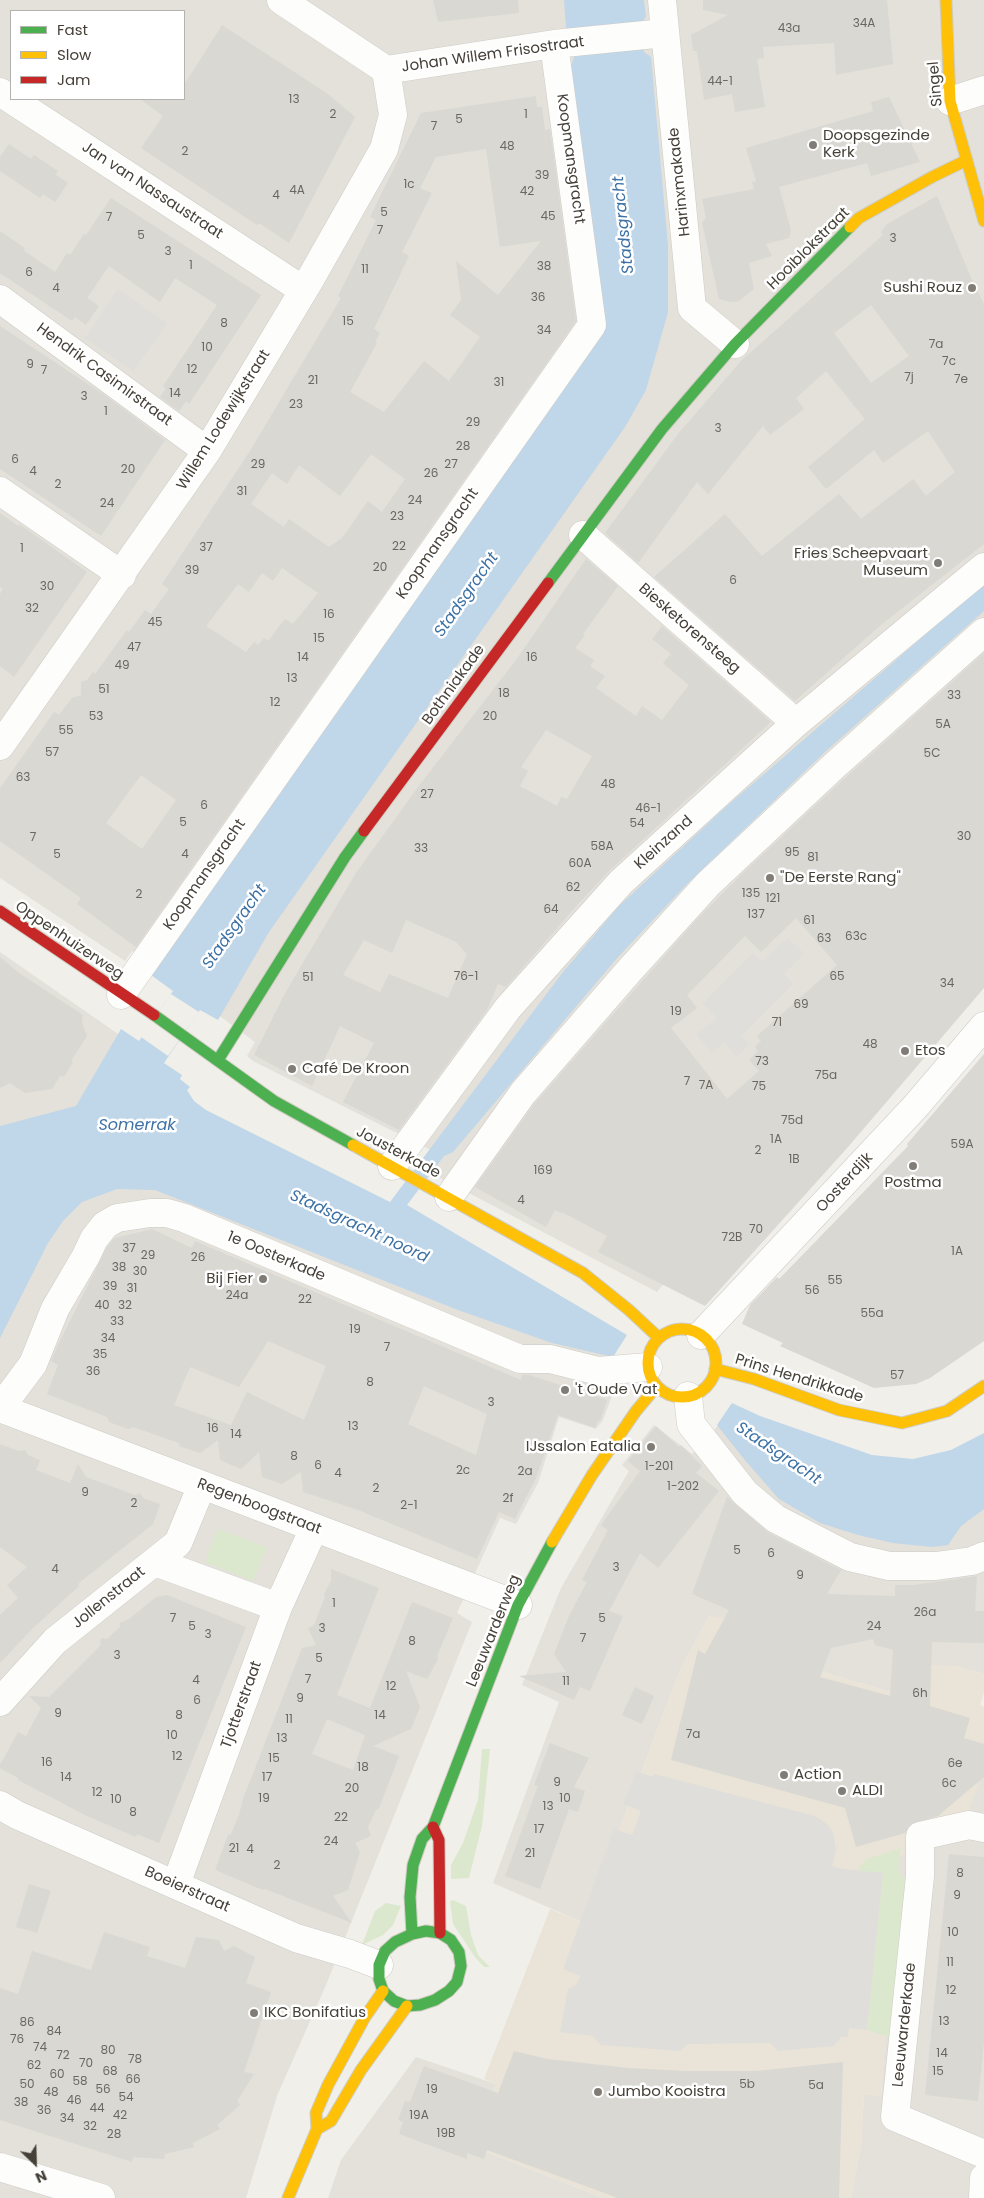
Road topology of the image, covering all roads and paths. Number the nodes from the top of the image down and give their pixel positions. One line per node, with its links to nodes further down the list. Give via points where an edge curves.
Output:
1 (282, 0): 6 (street, Johan Willem Frisostraat)
2 (662, 0): 4 (street, Harinxmakade)
3 (946, 0): 9 (main road, Singel)
4 (656, 34): 5 (street, Johan Willem Frisostraat); 14 (street, Harinxmakade, via 692,308)
5 (561, 44): 6 (street, Johan Willem Frisostraat); 24 (street, Koopmansgracht, via 592,325)
6 (386, 70): 12 (street, Willem Lodewijkstraat, via 393,115 384,150)
7 (984, 90): 9 (street)
8 (12, 100): 12 (street, Jan van Nassaustraat)
9 (950, 101): 10 (main road, Singel)
10 (966, 160): 11 (main road, Singel); 14 (main road, Hooiblokstraat, via 858,218)
11 (984, 221)
12 (303, 290): 15 (street, Willem Lodewijkstraat)
13 (0, 298): 15 (street, Hendrik Casimirstraat)
14 (736, 344): 17 (main road, Bothniakade, via 662,429)
15 (208, 451): 19 (street, Willem Lodewijkstraat)
16 (0, 491): 19 (street)
17 (583, 535): 21 (street, Biesketorensteeg); 26 (main road, Bothniakade, via 345,858)
18 (984, 566): 21 (street, Kleinzand)
19 (122, 575): 22 (street, Willem Lodewijkstraat)
20 (984, 632): 28 (street, via 708,884)
21 (796, 723): 27 (street, Kleinzand, via 621,882 508,1008)
22 (0, 746)
23 (0, 911): 24 (main road, Oppenhuizerweg)
24 (122, 995): 26 (main road, Jousterkade)
25 (984, 1026): 29 (street, Oosterdijk, via 915,1107)
26 (218, 1060): 27 (main road, Jousterkade, via 274,1101)
27 (397, 1169): 28 (main road, Jousterkade)
28 (440, 1192): 30 (main road, Jousterkade, via 583,1274)
29 (701, 1335): 30 (main road, via 680,1329); 32 (main road, via 713,1351)
30 (659, 1338): 31 (main road)
31 (646, 1368): 34 (main road, via 672,1395); 35 (street, 1e Oosterkade, via 598,1371 550,1359 520,1359 184,1218 150,1213 117,1218 105,1225 94,1239 54,1309 33,1364); 40 (main road, Leeuwarderweg, via 636,1411 592,1475)
32 (715, 1369): 33 (main road, Prins Hendrikkade, via 754,1379 839,1410 902,1423 946,1411); 34 (main road)
33 (984, 1386)
34 (694, 1396): 38 (street, via 691,1424 745,1493 776,1518 850,1557 889,1566 936,1566)
35 (0, 1408): 36 (street, Regenboogstraat)
36 (202, 1485): 37 (street, Regenboogstraat); 39 (street, Jollenstraat, via 178,1543)
37 (314, 1528): 40 (street, Regenboogstraat); 41 (street, Tjotterstraat)
38 (984, 1556)
39 (155, 1562): 41 (street); 42 (street, Jollenstraat, via 55,1641)
40 (518, 1605): 44 (main road, Leeuwarderweg)
41 (278, 1606): 46 (street, Tjotterstraat)
42 (0, 1702)
43 (0, 1805): 46 (street, Boeierstraat)
44 (433, 1826): 47 (main road, via 439,1840); 48 (main road, Leeuwarderweg, via 422,1839 413,1864 410,1898)
45 (984, 1828): 52 (street, Leeuwarderkade, via 969,1825 920,1836 920,1876 895,2117)
46 (176, 1884): 49 (street, Boeierstraat, via 296,1938 350,1954)
47 (440, 1933): 48 (main road); 50 (main road, via 452,1940 459,1952 461,1966 457,1982 435,2000)
48 (412, 1934): 49 (main road, via 385,1951)
49 (381, 1978): 50 (main road, via 394,2001); 51 (main road, via 316,2113)
50 (407, 2006): 51 (main road, via 361,2070 331,2121)
51 (318, 2129): 56 (main road)
52 (984, 2154)
53 (0, 2167): 55 (street)
54 (984, 2178): 57 (street)
55 (101, 2198)
56 (288, 2198)
57 (983, 2198)

